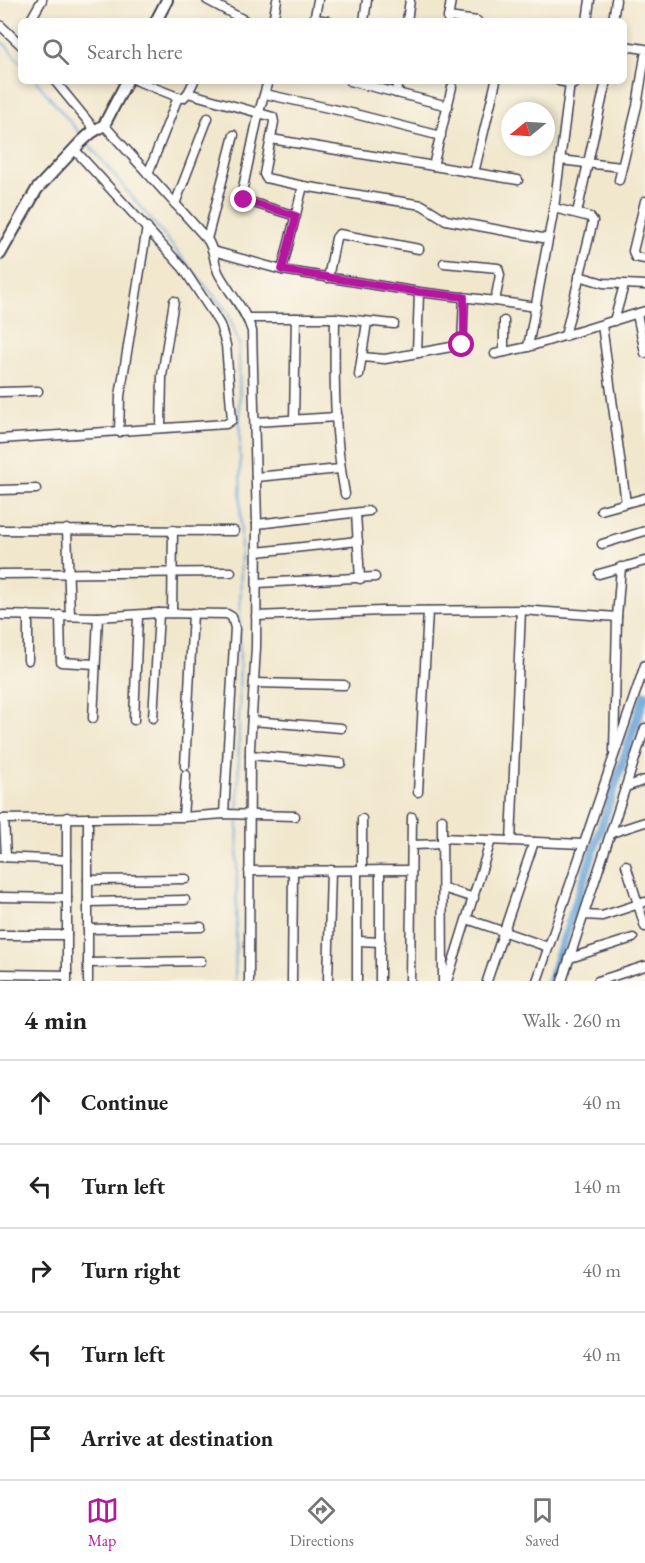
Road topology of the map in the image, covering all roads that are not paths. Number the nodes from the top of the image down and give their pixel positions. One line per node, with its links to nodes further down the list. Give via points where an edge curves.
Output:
1 (42, 0): 12 (street)
2 (167, 0): 13 (street)
3 (207, 0): 11 (street)
4 (278, 0): 16 (street)
5 (318, 0): 17 (street)
6 (367, 0): 18 (street)
7 (410, 0): 19 (street)
8 (451, 0): 20 (street)
9 (590, 0): 21 (street)
10 (616, 0): 22 (street)
11 (226, 11): 14 (street); 15 (street)
12 (32, 18)
13 (158, 18)
14 (223, 18)
15 (240, 18)
16 (274, 18)
17 (314, 18)
18 (364, 18)
19 (407, 18)
20 (448, 18)
21 (587, 18)
22 (613, 18)
23 (0, 25): 24 (street)
24 (18, 38)
25 (627, 46): 26 (street)
26 (645, 49)
27 (645, 56): 28 (street)
28 (644, 72): 55 (street)
29 (58, 84): 47 (street)
30 (125, 84): 47 (street)
31 (145, 84): 43 (street)
32 (192, 84): 40 (street)
33 (267, 84): 42 (street)
34 (363, 84): 41 (street)
35 (398, 84): 41 (street)
36 (495, 84): 56 (street)
37 (574, 84): 52 (street)
38 (605, 84): 53 (street)
39 (452, 87): 44 (street)
40 (188, 93): 43 (street); 45 (street)
41 (396, 93): 44 (street)
42 (265, 94): 45 (street); 49 (street)
43 (178, 97): 57 (street)
44 (448, 106): 49 (street)
45 (259, 112): 50 (street, via 274,119); 65 (street, via 241,197)
46 (208, 118): 62 (street)
47 (97, 130): 51 (street); 57 (street)
48 (234, 135): 67 (street)
49 (441, 136): 54 (street)
50 (271, 139): 54 (street); 60 (street, via 265,176)
51 (77, 146): 66 (street); 71 (street, via 38,189)
52 (560, 160): 53 (street); 63 (street)
53 (588, 162): 55 (street); 64 (street)
54 (434, 165): 56 (street)
55 (621, 167): 59 (street)
56 (474, 173): 58 (street)
57 (148, 174): 62 (street)
58 (519, 180)
59 (619, 180)
60 (303, 186): 65 (street); 68 (street, via 422,205 446,220)
61 (645, 201): 72 (street, via 633,251 635,257)
62 (175, 204): 67 (street)
63 (554, 208): 64 (street); 68 (street)
64 (577, 213): 75 (street, via 593,221)
65 (296, 216): 74 (street)
66 (147, 227): 104 (street, via 183,268 220,325 226,345 233,416 225,424); 105 (street, via 120,396)
67 (207, 239): 70 (street)
68 (548, 239): 83 (street)
69 (419, 249): 76 (street, via 339,234)
70 (213, 251): 74 (street); 85 (street, via 220,276)
71 (0, 254)
72 (645, 259)
73 (444, 263): 82 (street, via 498,268)
74 (282, 270): 76 (street)
75 (579, 276): 77 (street); 93 (street)
76 (328, 278): 79 (street)
77 (624, 285): 78 (street); 89 (street)
78 (645, 285)
79 (419, 292): 80 (street); 95 (street)
80 (464, 297): 82 (street); 95 (street, via 462,345)
81 (174, 301): 104 (street, via 162,376)
82 (495, 301): 83 (street)
83 (536, 307): 94 (street)
84 (641, 312): 89 (street); 96 (street)
85 (248, 318): 86 (street); 103 (street, via 254,340)
86 (296, 318): 87 (street); 102 (street)
87 (335, 318): 90 (street); 101 (street, via 333,380)
88 (504, 321): 94 (street, via 499,353)
89 (614, 321): 92 (street)
90 (367, 322): 91 (street); 97 (street)
91 (394, 324)
92 (602, 325): 93 (street); 113 (street)
93 (565, 336): 94 (street)
94 (528, 347)
95 (417, 353): 97 (street, via 385,359)
96 (645, 353)
97 (362, 357): 98 (street)
98 (359, 375)
99 (38, 391): 100 (street)
100 (0, 392)
101 (337, 417): 102 (street); 107 (street)
102 (294, 419): 103 (street)
103 (256, 422): 108 (street)
104 (160, 427): 105 (street)
105 (119, 432): 106 (street)
106 (0, 439)
107 (340, 469): 108 (street); 111 (street)
108 (256, 477): 117 (street)
109 (36, 489): 110 (street)
110 (0, 490)
111 (345, 494)
112 (645, 498): 113 (street)
113 (626, 503): 114 (street)
114 (601, 510)
115 (369, 511): 116 (street)
116 (356, 513): 117 (street); 123 (street)
117 (257, 524): 125 (street)
118 (67, 529): 119 (street); 120 (street); 128 (street)
119 (0, 530)
120 (173, 530): 121 (street); 130 (street)
121 (234, 531)
122 (645, 531): 124 (street)
123 (357, 541): 125 (street); 134 (street)
124 (602, 544)
125 (257, 552): 135 (street)
126 (645, 561): 127 (street)
127 (621, 567): 132 (street); 148 (street)
128 (68, 572): 130 (street); 131 (street); 145 (street)
129 (231, 572): 130 (street)
130 (174, 573): 139 (street)
131 (0, 574)
132 (599, 574)
133 (375, 577): 134 (street)
134 (360, 579): 135 (street)
135 (257, 583): 146 (street)
136 (521, 610): 137 (street); 148 (street); 181 (street)
137 (428, 611): 146 (street); 166 (street)
138 (159, 613): 139 (street); 144 (street); 155 (street)
139 (172, 613): 140 (street)
140 (193, 613): 167 (street, via 227,614 234,622); 171 (street)
141 (0, 615): 142 (street)
142 (28, 615): 143 (street); 149 (street)
143 (60, 615): 145 (street); 150 (street, via 61,662)
144 (138, 615): 147 (street); 156 (street)
145 (70, 616): 147 (street)
146 (256, 616): 152 (street)
147 (98, 617): 150 (street)
148 (617, 617): 162 (street)
149 (28, 660)
150 (95, 664): 154 (street)
151 (645, 665): 162 (street)
152 (254, 683): 153 (street); 157 (street)
153 (344, 685)
154 (93, 718)
155 (153, 718)
156 (134, 720)
157 (252, 721): 158 (street); 161 (street)
158 (341, 728)
159 (645, 729): 160 (street)
160 (641, 749): 165 (street)
161 (250, 755): 163 (street); 168 (street)
162 (614, 757): 183 (street)
163 (341, 763)
164 (645, 780): 165 (street)
165 (626, 787): 178 (street)
166 (418, 792)
167 (224, 814): 168 (street); 171 (street)
168 (242, 814): 169 (street); 192 (street)
169 (295, 816)
170 (67, 817): 173 (street); 174 (street); 186 (street)
171 (183, 817): 173 (street)
172 (412, 817): 184 (street)
173 (88, 818): 195 (street)
174 (2, 819): 185 (street)
175 (362, 819): 189 (street)
176 (442, 819): 180 (street)
177 (645, 822): 178 (street)
178 (611, 833): 203 (street)
179 (491, 840): 180 (street); 181 (street); 199 (street)
180 (442, 841): 184 (street); 196 (street)
181 (511, 841): 182 (street)
182 (534, 842): 183 (street); 208 (street)
183 (583, 844): 214 (street)
184 (412, 845): 191 (street)
185 (3, 857): 186 (street)
186 (67, 860): 198 (street)
187 (626, 865): 202 (street)
188 (331, 870): 189 (street); 193 (street); 224 (street)
189 (360, 870): 190 (street); 212 (street)
190 (380, 870): 191 (street); 213 (street)
191 (411, 870): 227 (street)
192 (249, 871): 193 (street); 222 (street)
193 (293, 871): 223 (street)
194 (186, 879): 195 (street)
195 (88, 880): 201 (street)
196 (443, 888): 199 (street); 228 (street)
197 (0, 897): 198 (street)
198 (67, 898): 210 (street)
199 (474, 898): 204 (street)
200 (185, 900): 201 (street)
201 (88, 902): 207 (street)
202 (642, 903): 203 (street, via 602,915); 206 (street)
203 (584, 915): 215 (street)
204 (467, 919): 208 (street); 228 (street)
205 (201, 927): 207 (street)
206 (645, 927)
207 (88, 929): 217 (street)
208 (503, 932): 214 (street); 229 (street)
209 (0, 935): 210 (street)
210 (67, 935): 220 (street)
211 (633, 939): 215 (street)
212 (358, 941): 213 (street); 225 (street)
213 (381, 942): 226 (street)
214 (548, 947): 230 (street)
215 (570, 958): 231 (street)
216 (201, 961): 217 (street)
217 (88, 963): 221 (street)
218 (645, 966): 232 (street)
219 (0, 974): 220 (street)
220 (67, 978)
221 (88, 981)
222 (249, 981)
223 (292, 981)
224 (328, 981)
225 (357, 981)
226 (380, 981)
227 (410, 981)
228 (445, 981)
229 (487, 981)
230 (537, 981)
231 (562, 981)
232 (598, 981)

